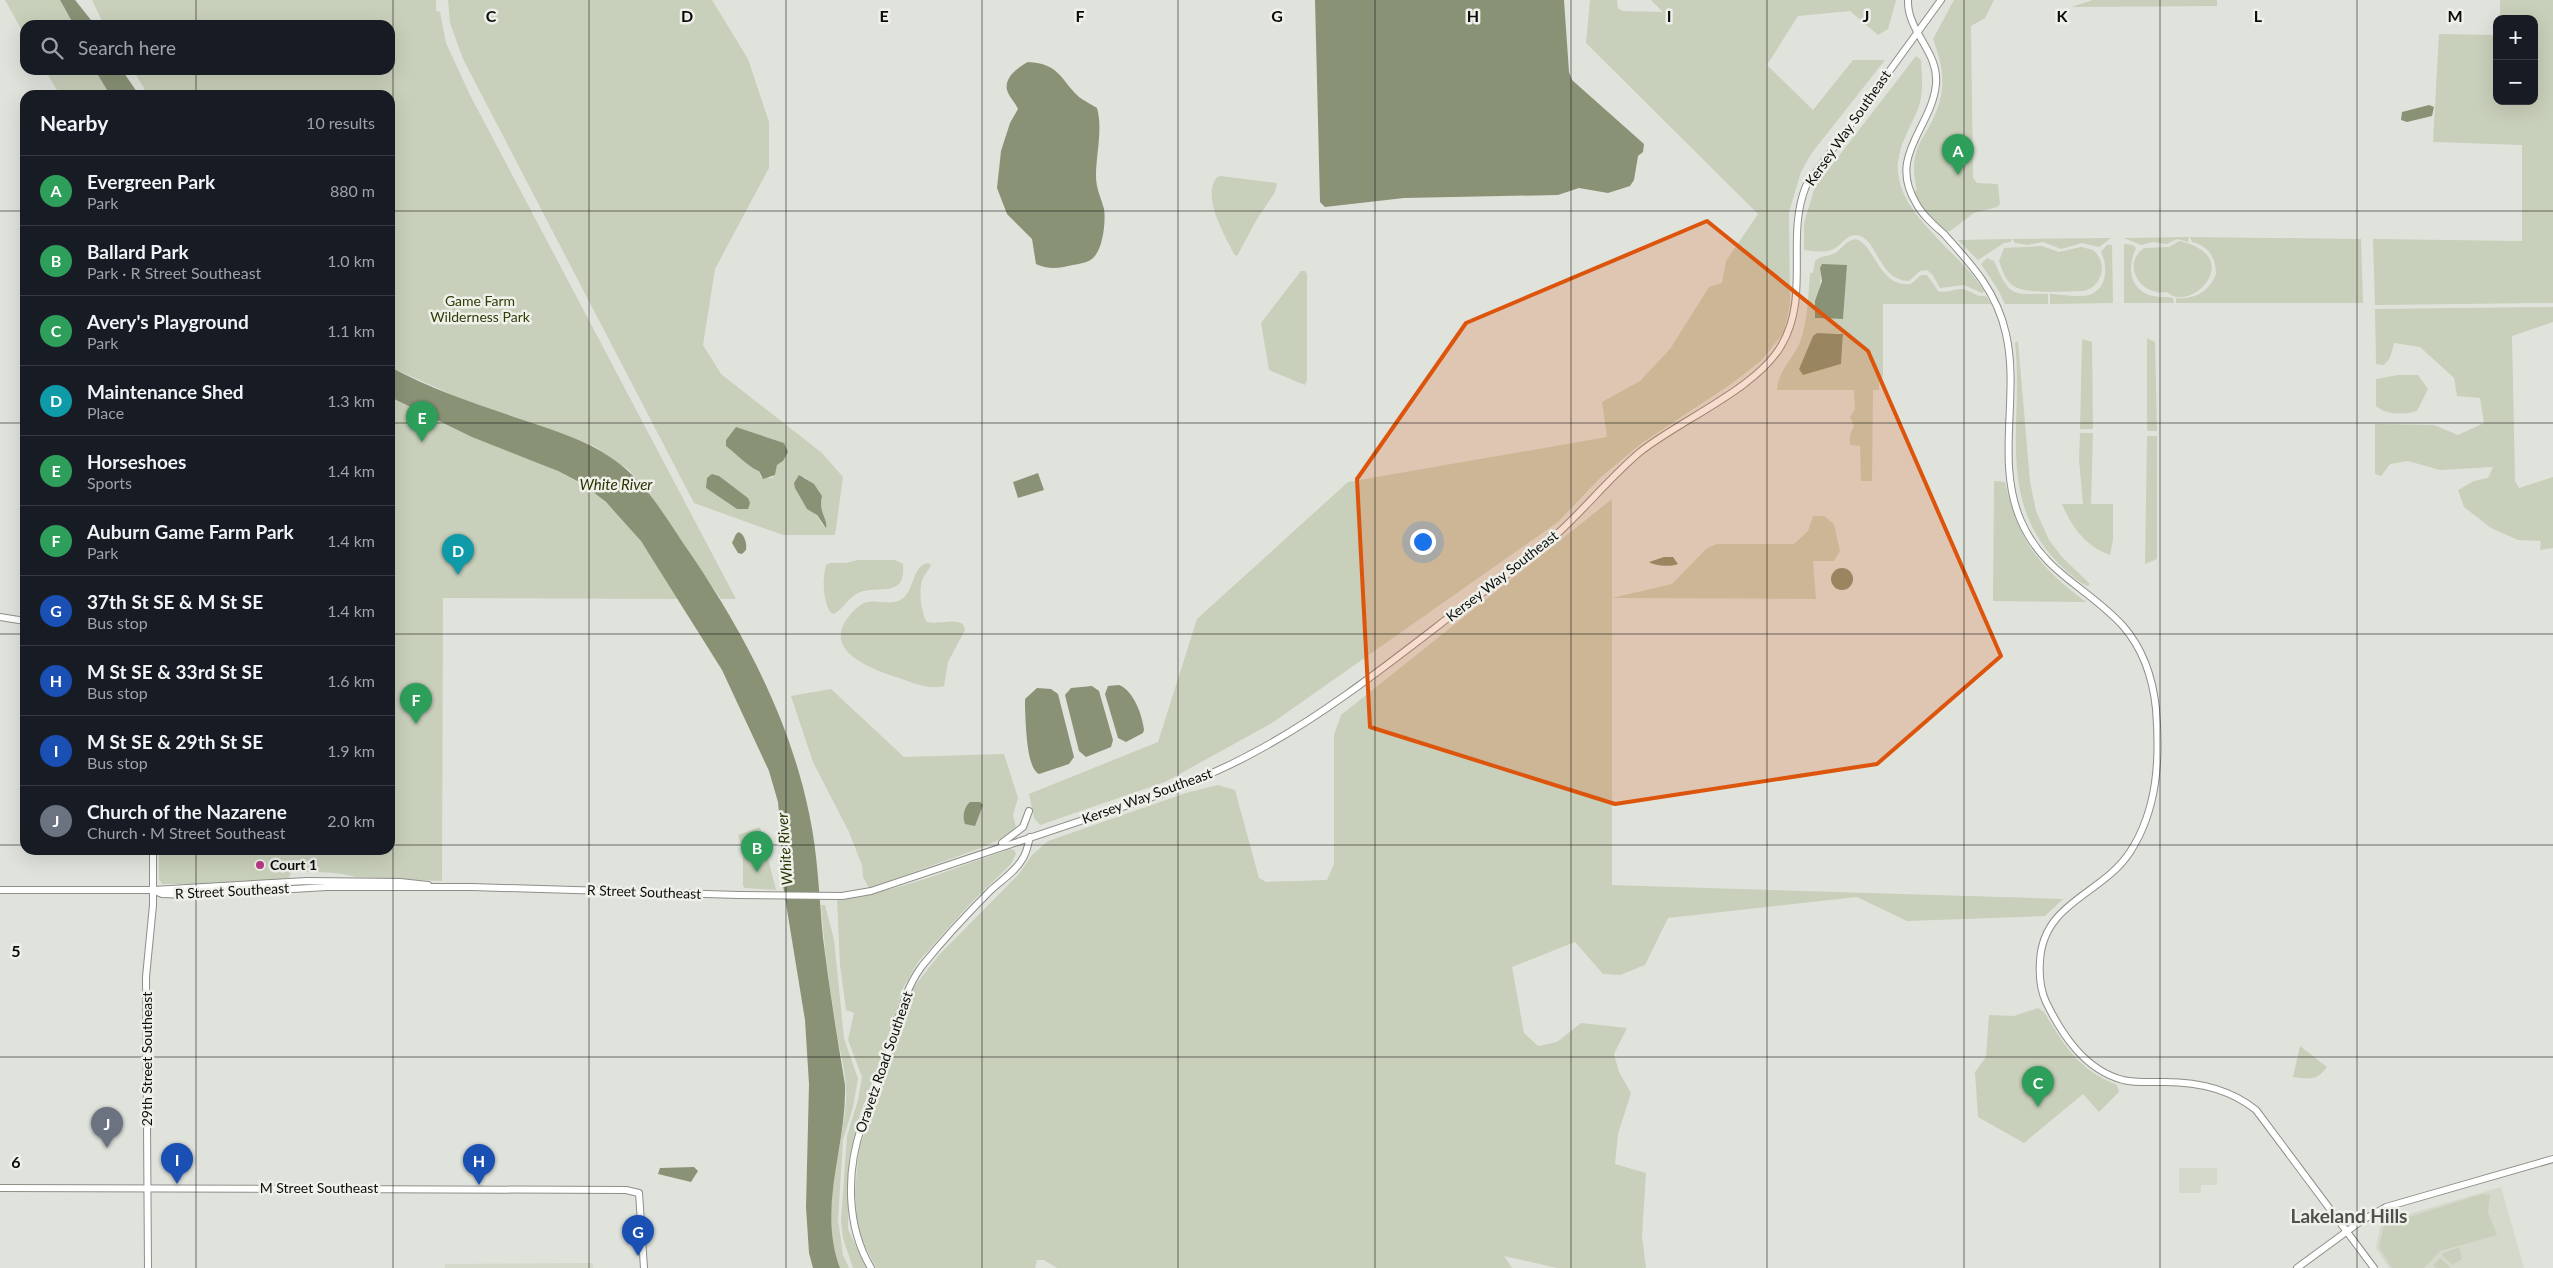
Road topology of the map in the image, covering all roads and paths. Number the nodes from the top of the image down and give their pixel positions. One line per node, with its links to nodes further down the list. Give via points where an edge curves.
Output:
1 (1908, 0): 3 (street, via 1908,12)
2 (1941, 0): 3 (street, Kersey Way Southeast)
3 (1917, 32): 7 (street, Kersey Way Southeast, via 1806,186 1795,228 1797,293 1794,314 1782,346 1767,365 1641,452 1542,547 1330,705 1253,753 1207,776); 16 (street, via 1933,57 1936,84 1930,107 1910,146 1907,182 1917,206 1976,269 1995,298 2001,314 2009,352 2010,484 2021,522 2052,567 2122,625 2136,645 2153,687 2157,733 2156,782 2148,816 2128,855 2108,877 2063,910 2048,928 2040,966 2045,999 2075,1049 2100,1071 2128,1081 2201,1085 2248,1103 2264,1118)
4 (0, 617): 5 (street)
5 (20, 620)
6 (1029, 812): 8 (street, via 1024,827)
7 (1030, 837): 8 (street, Kersey Way Southeast); 19 (street, Oravetz Road Southeast, via 1020,863 926,962 911,984 903,1004 855,1151 852,1222)
8 (991, 850): 12 (street, Kersey Way Southeast)
9 (153, 855): 11 (street, 29th Street Southeast)
10 (0, 890): 11 (street, R Street Southeast)
11 (153, 890): 12 (street, R Street Southeast, via 307,881 770,895); 15 (street, 29th Street Southeast, via 146,960)
12 (856, 894)
13 (2553, 1159): 16 (street, via 2399,1203)
14 (0, 1188): 15 (street, M Street Southeast)
15 (148, 1188): 17 (street, 29th Street Southeast); 18 (street, M Street Southeast, via 619,1189 638,1193)
16 (2348, 1231): 20 (street); 21 (street)
17 (148, 1268)
18 (644, 1268)
19 (871, 1268)
20 (2297, 1268)
21 (2374, 1268)

